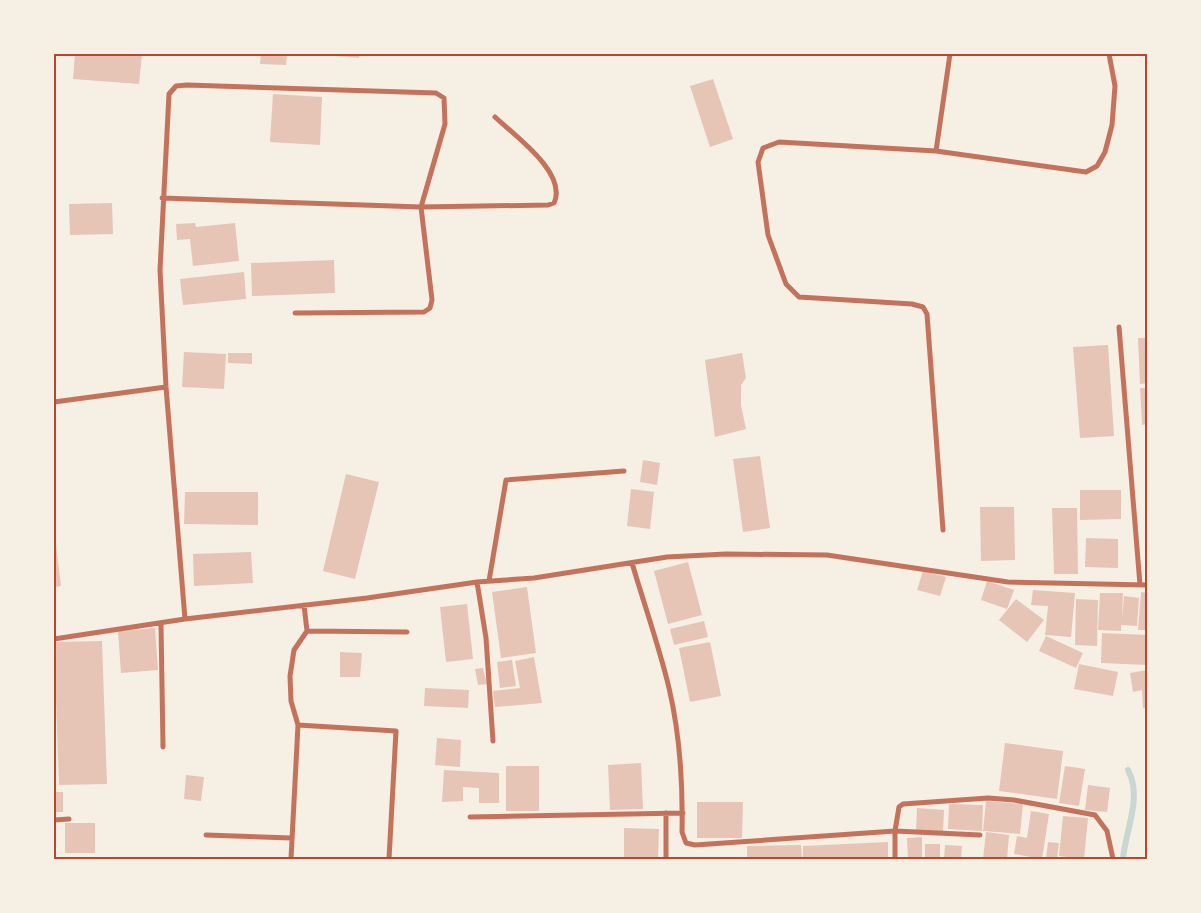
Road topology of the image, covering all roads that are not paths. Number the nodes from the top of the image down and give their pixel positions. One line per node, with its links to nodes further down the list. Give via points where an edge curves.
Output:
1 (950, 54): 4 (street)
2 (1109, 54): 4 (street, via 1115,86 1112,125 1106,152 1097,166 1086,172)
3 (495, 117): 6 (street, via 545,163 556,185 558,195 554,203)
4 (936, 151): 12 (street, via 779,142 763,148 758,162 768,235 786,284 798,297 912,304 922,307 927,314)
5 (162, 198): 6 (street); 6 (street, via 169,94 176,86 436,93 444,98 445,124); 9 (street, via 160,270)
6 (421, 207): 7 (street, via 432,300 430,308 424,312)
7 (295, 314)
8 (1119, 327): 16 (street)
9 (166, 387): 10 (street); 19 (street)
10 (54, 402)
11 (624, 471): 14 (street, via 506,480)
12 (943, 530)
13 (632, 563): 14 (street, via 534,578); 16 (street, via 666,557 726,554 827,555 1008,582); 28 (street, via 669,687 680,760)
14 (489, 581): 15 (street)
15 (477, 582): 18 (street); 25 (street, via 486,638)
16 (1140, 585): 17 (street)
17 (1147, 585)
18 (304, 606): 19 (street); 21 (street)
19 (185, 619): 20 (street)
20 (161, 624): 23 (street); 26 (street)
21 (307, 631): 22 (street); 24 (street, via 294,650 290,676 291,701)
22 (407, 632)
23 (54, 639)
24 (298, 725): 35 (street); 37 (street, via 396,731)
25 (492, 741)
26 (163, 748)
27 (666, 813): 28 (street); 29 (street); 38 (street)
28 (683, 813): 32 (street, via 684,840 691,845)
29 (470, 817)
30 (68, 819): 31 (street)
31 (54, 820)
32 (894, 831): 33 (street); 39 (street); 40 (street, via 899,807 903,804 988,798 1014,800 1096,815 1107,831)
33 (980, 835)
34 (206, 836): 35 (street)
35 (292, 838): 36 (street)
36 (291, 859)
37 (389, 859)
38 (666, 859)
39 (895, 859)
40 (1113, 859)

